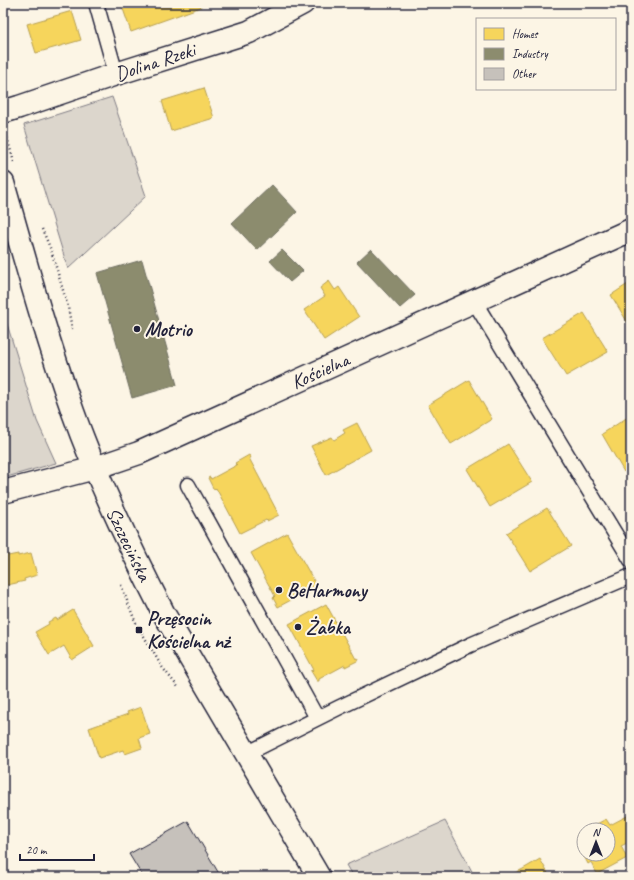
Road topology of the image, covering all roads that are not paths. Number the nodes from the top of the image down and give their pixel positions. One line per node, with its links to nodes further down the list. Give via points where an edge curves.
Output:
1 (96, 3): 3 (lane)
2 (303, 3): 3 (street, Dolina Rzeki, via 249,32)
3 (116, 74): 4 (street, Dolina Rzeki)
4 (3, 112)
5 (3, 183): 8 (street, Szczecińska, via 57,367)
6 (631, 230): 7 (street, Kościelna)
7 (474, 301): 8 (street, Kościelna, via 146,449); 11 (lane)
8 (95, 468): 10 (street, Kościelna); 14 (street, Szczecińska, via 164,614)
9 (188, 486): 13 (lane)
10 (3, 492)
11 (631, 560)
12 (631, 576): 13 (lane, via 470,645)
13 (317, 718): 14 (lane)
14 (246, 754): 15 (street, Szczecińska)
15 (319, 877)

